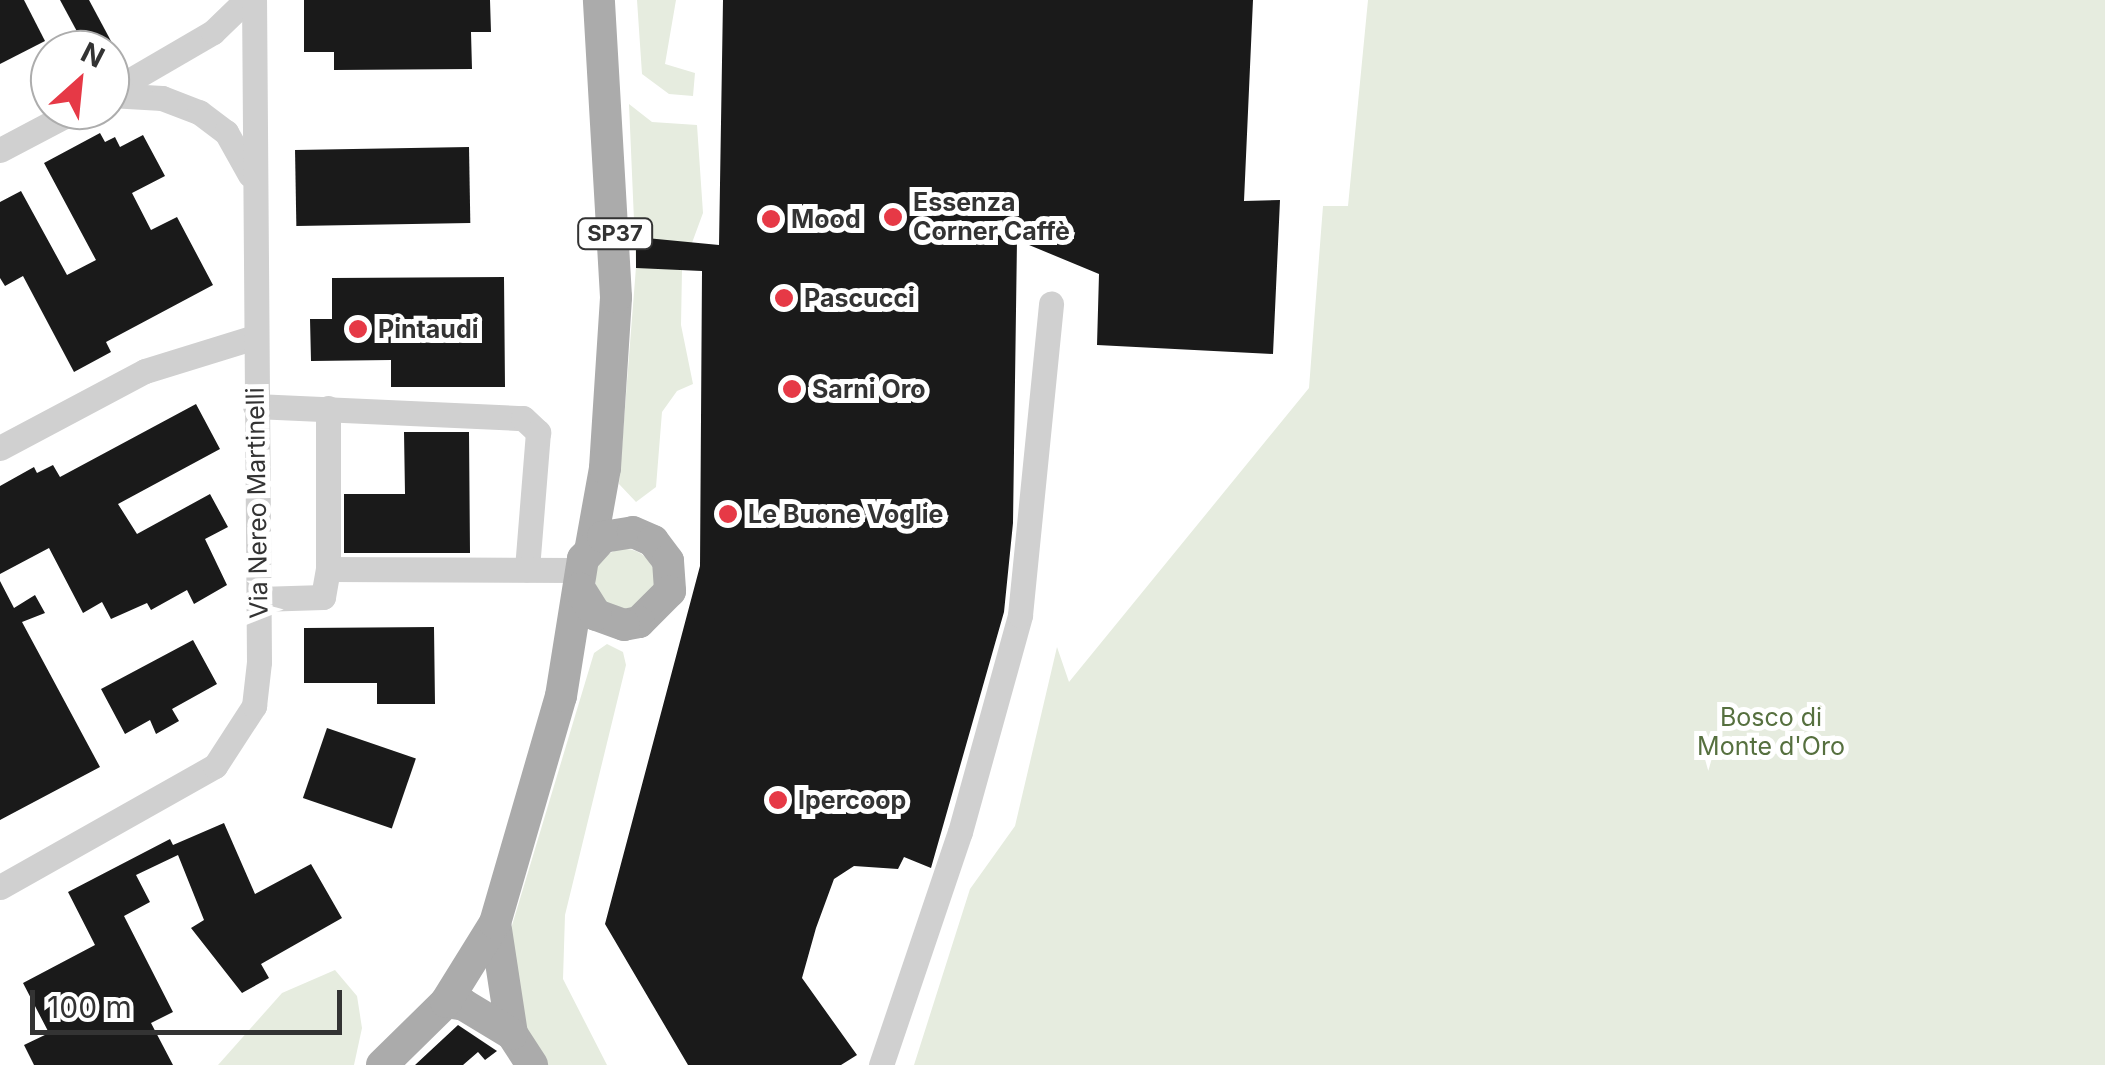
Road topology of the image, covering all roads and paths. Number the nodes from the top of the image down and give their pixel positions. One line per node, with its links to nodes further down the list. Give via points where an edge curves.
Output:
1 (246, 0): 4 (street, via 214,32)
2 (254, 0): 8 (street, Via Nereo Martinelli)
3 (599, 0): 14 (main road, SP37, via 616,297)
4 (130, 81)
5 (130, 95): 8 (street, via 199,112 226,132)
6 (38, 130): 7 (street)
7 (0, 150)
8 (254, 186): 10 (street, Via Nereo Martinelli)
9 (1052, 304): 28 (street, via 1020,616 960,832)
10 (255, 337): 11 (street, Via Nereo Martinelli); 13 (street, via 146,371)
11 (256, 406): 12 (street); 19 (street, Via Nereo Martinelli)
12 (328, 408): 17 (street); 18 (street, via 523,418 538,432)
13 (0, 448)
14 (605, 468): 15 (main road, SP37); 16 (main road, SP37)
15 (632, 532): 16 (main road); 20 (main road, SP37, via 662,550 670,591 653,616)
16 (584, 568): 18 (street); 20 (main road, via 596,614); 21 (main road, SP37)
17 (328, 569): 18 (street); 19 (street, via 322,596)
18 (528, 570)
19 (258, 599): 22 (street, Via Nereo Martinelli, via 258,685 230,749 188,784)
20 (609, 622): 21 (main road, SP37, via 585,640)
21 (566, 674): 23 (main road, SP37)
22 (5, 879)
23 (495, 923): 24 (main road, SP37); 25 (main road)
24 (446, 1002): 25 (main road, via 464,1005); 26 (main road, SP37)
25 (512, 1034): 27 (main road)
26 (382, 1065)
27 (532, 1065)
28 (881, 1065)

